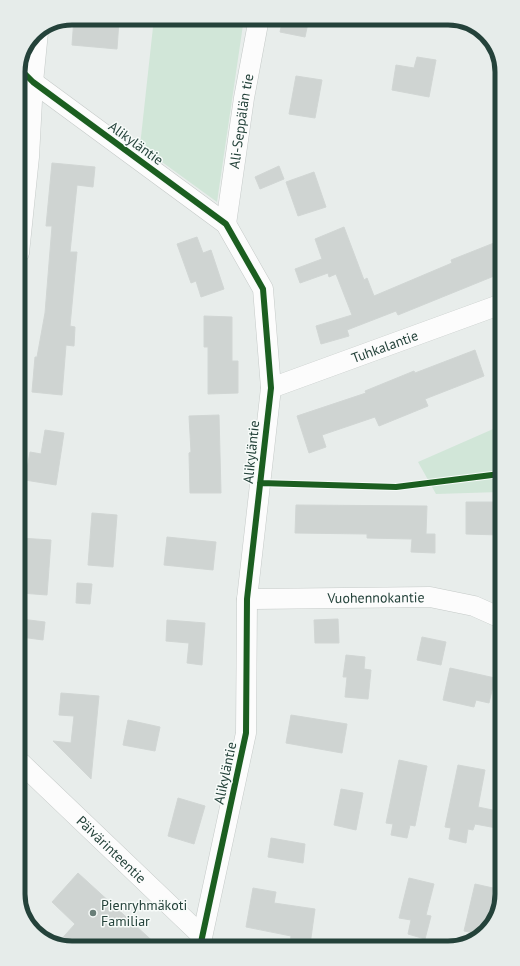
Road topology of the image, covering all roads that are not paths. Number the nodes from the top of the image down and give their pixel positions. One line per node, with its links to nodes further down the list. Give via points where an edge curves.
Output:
1 (258, 25): 6 (street, Ali-Seppälän tie, via 244,98)
2 (37, 41): 4 (street)
3 (25, 74): 4 (street, Alikyläntie)
4 (33, 82): 5 (street); 6 (street, Alikyläntie)
5 (25, 195)
6 (226, 224): 8 (street, Alikyläntie, via 263,289)
7 (495, 306): 8 (street, Tuhkalantie)
8 (271, 388): 9 (street, Alikyläntie)
9 (247, 599): 10 (street, Vuohennokantie, via 430,597 474,606); 12 (street, Alikyläntie, via 246,733)
10 (495, 615)
11 (25, 766): 12 (street, Päivärinteentie)
12 (201, 941)

